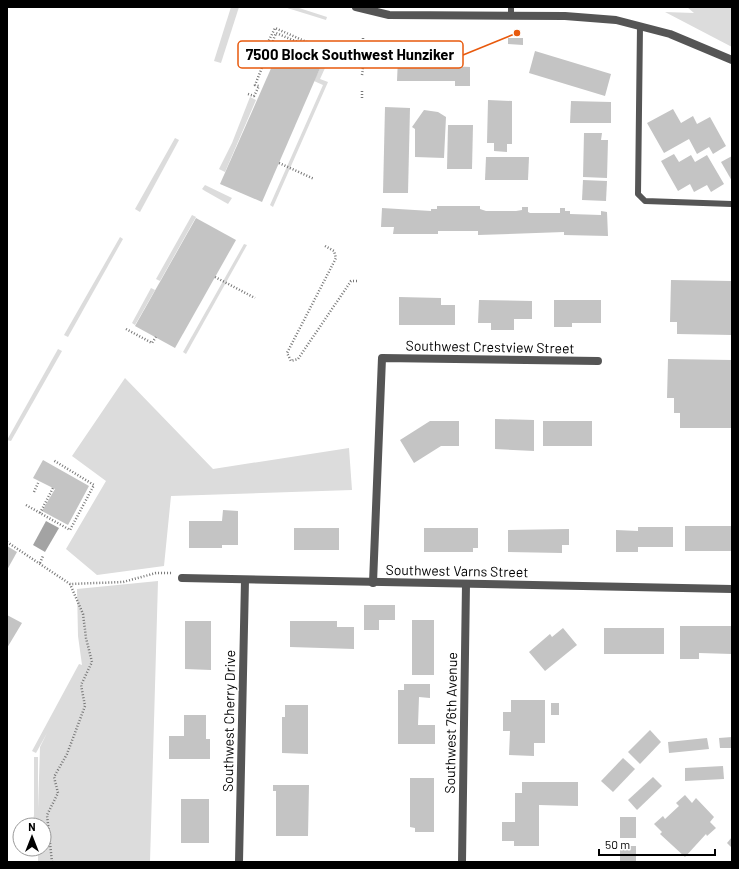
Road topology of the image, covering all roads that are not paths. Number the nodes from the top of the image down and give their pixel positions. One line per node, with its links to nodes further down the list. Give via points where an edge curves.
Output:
1 (356, 7): 2 (street, via 389,15)
2 (511, 11): 3 (street, via 616,20)
3 (640, 26): 4 (street, via 670,34); 5 (lane, via 638,194 645,201)
4 (732, 60)
5 (732, 204)
6 (598, 361): 9 (street, Southwest Crestview Street, via 382,358)
7 (182, 578): 8 (street, Southwest Varns Street)
8 (245, 580): 9 (street, Southwest Varns Street); 12 (street, Southwest Cherry Drive)
9 (373, 583): 10 (street, Southwest Varns Street)
10 (466, 584): 11 (street, Southwest Varns Street); 13 (street, Southwest 76th Avenue)
11 (732, 589)
12 (239, 862)
13 (462, 862)

